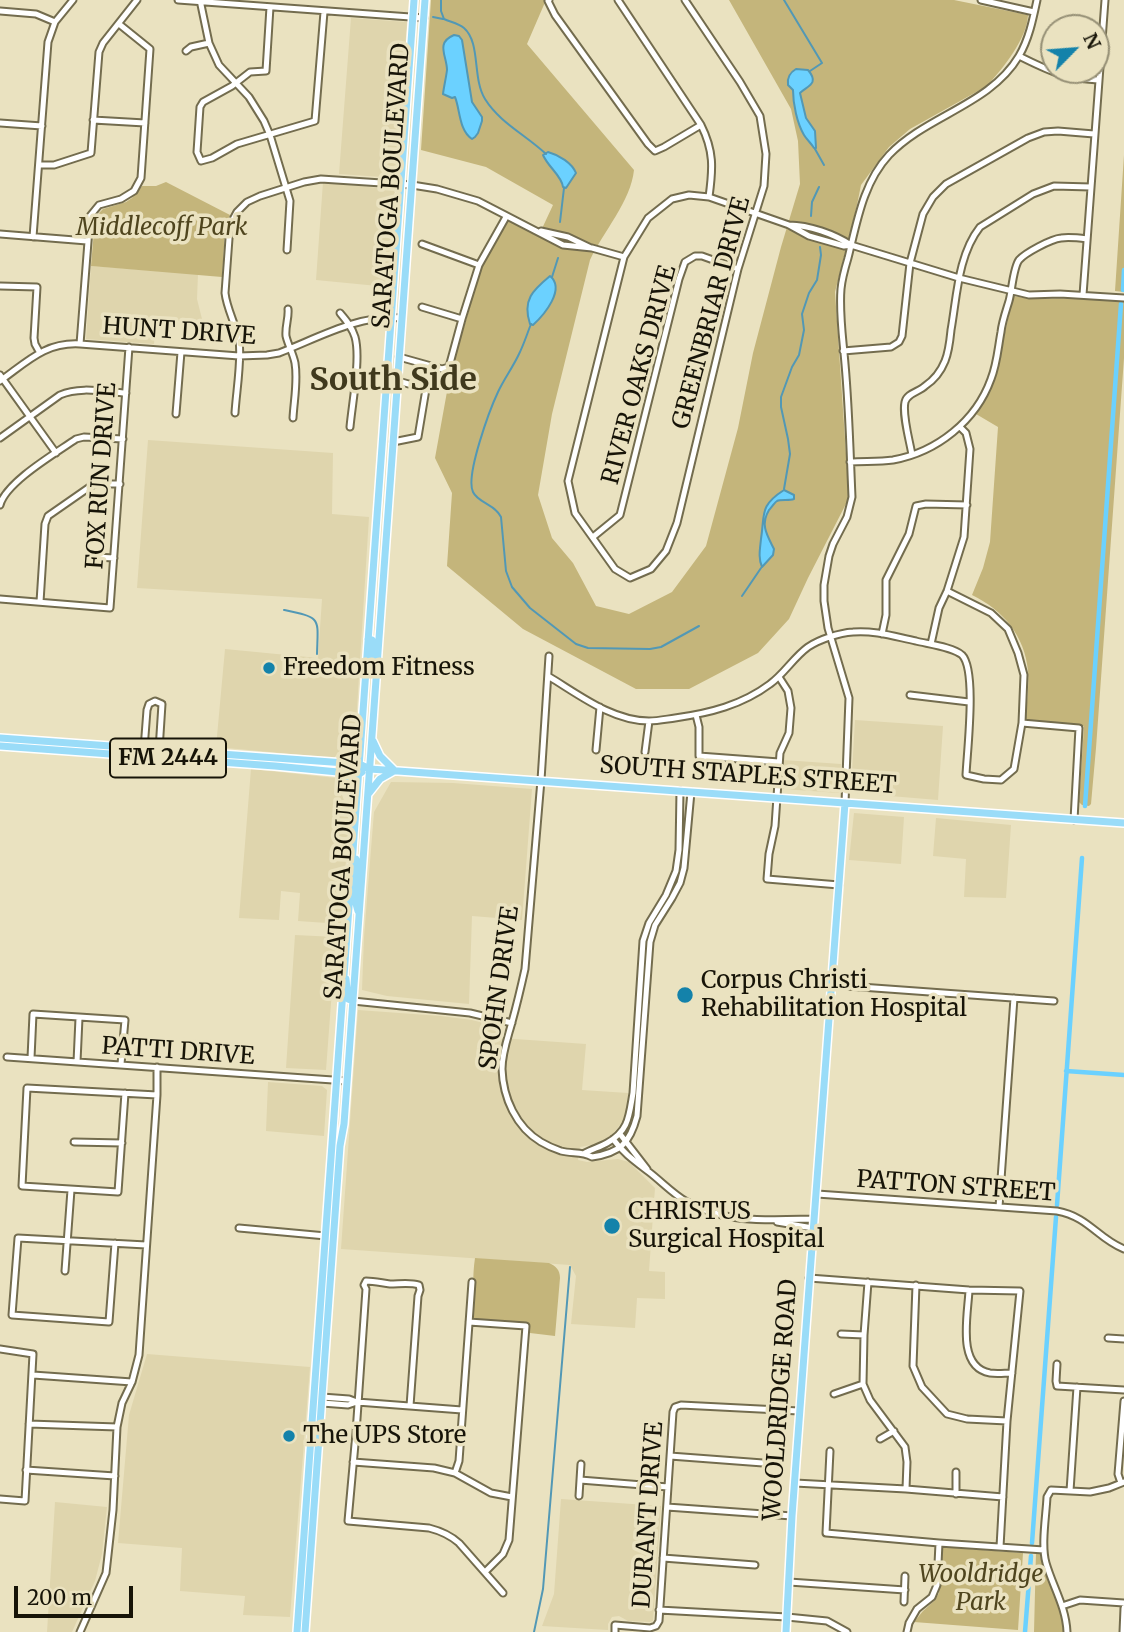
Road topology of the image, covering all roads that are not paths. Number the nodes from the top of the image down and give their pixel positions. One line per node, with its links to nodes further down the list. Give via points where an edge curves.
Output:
1 (73, 0): 18 (street)
2 (137, 0): 19 (street)
3 (178, 0): 11 (street)
4 (414, 0): 16 (main road, SARATOGA BOULEVARD)
5 (425, 0): 17 (main road, SARATOGA BOULEVARD)
6 (548, 0): 29 (street, via 655,150)
7 (618, 0): 29 (street)
8 (685, 0): 39 (street, GREENBRIAR DRIVE, via 760,116 766,154 764,187)
9 (981, 0): 15 (street)
10 (1037, 0): 15 (street, WOOLDRIDGE ROAD)
11 (200, 1): 12 (street); 20 (street)
12 (270, 7): 14 (street); 24 (street, via 266,71 250,72)
13 (0, 11): 18 (street, via 36,13)
14 (324, 12): 16 (street); 32 (street, via 315,121)
15 (1034, 12): 22 (street, WOOLDRIDGE ROAD)
16 (413, 17): 17 (street); 34 (main road, SARATOGA BOULEVARD)
17 (424, 18): 35 (main road, SARATOGA BOULEVARD)
18 (55, 22): 30 (street, via 48,42)
19 (119, 23): 26 (street, via 99,52); 28 (street, via 150,49)
20 (209, 43): 21 (street); 24 (street, via 219,65)
21 (187, 51)
22 (1019, 56): 23 (street); 46 (street, WOOLDRIDGE ROAD, via 988,90 911,136 888,156 868,187)
23 (1040, 66)
24 (236, 83): 32 (street, via 256,107); 32 (street, via 200,107 197,152 201,161)
25 (1098, 84): 31 (street)
26 (93, 120): 28 (street); 33 (street, via 91,153)
27 (0, 123): 30 (street)
28 (145, 124): 44 (street, via 141,178 134,191 99,205 90,216)
29 (701, 125): 38 (street, via 709,142)
30 (42, 126): 33 (street)
31 (1094, 134): 37 (street); 49 (street, via 1044,132 946,184 923,214)
32 (270, 135): 36 (street)
33 (39, 165): 42 (street)
34 (401, 184): 35 (street); 36 (street, via 321,179); 60 (main road, SARATOGA BOULEVARD)
35 (412, 185): 40 (street, via 478,201); 61 (main road, SARATOGA BOULEVARD)
36 (286, 187): 47 (street, via 290,201); 70 (street, via 247,202 230,225 225,293 239,339)
37 (1091, 187): 43 (street); 52 (street, via 1054,186 980,227)
38 (709, 197): 39 (street); 48 (street, via 672,199 648,218)
39 (756, 213): 46 (street, via 809,236); 51 (street, GREENBRIAR DRIVE)
40 (506, 217): 48 (street, via 563,245); 50 (street)
41 (0, 234): 42 (street)
42 (33, 237): 44 (street)
43 (1087, 239): 54 (street, via 1059,238 1024,255 1016,265); 55 (street)
44 (87, 241): 64 (street)
45 (422, 244): 50 (street)
46 (851, 245): 49 (street); 67 (street, WOOLDRIDGE ROAD, via 842,276)
47 (287, 250)
48 (624, 257): 94 (street, via 568,481 575,513)
49 (909, 263): 52 (street); 67 (street, via 899,342 891,347)
50 (480, 265): 62 (street)
51 (738, 269): 94 (street, RIVER OAKS DRIVE, via 702,256 685,262 621,515); 94 (street, GREENBRIAR DRIVE, via 677,523 666,551 651,569 630,578 615,569)
52 (959, 278): 54 (street); 86 (street, via 945,362 936,377 909,395 905,403)
53 (0, 286): 69 (street, via 37,287 34,338)
54 (1012, 290): 55 (street, via 1030,295); 81 (street, via 991,379)
55 (1083, 295): 56 (street)
56 (1124, 298)
57 (422, 307): 62 (street)
58 (288, 309): 66 (street)
59 (340, 313): 63 (street)
60 (392, 317): 61 (street, HUNT DRIVE); 63 (street, HUNT DRIVE); 75 (main road, SARATOGA BOULEVARD)
61 (402, 318): 71 (main road, SARATOGA BOULEVARD)
62 (462, 319): 71 (street, via 449,367)
63 (350, 325): 66 (street, HUNT DRIVE); 80 (street, via 357,354)
64 (80, 344): 65 (street, HUNT DRIVE); 69 (street, HUNT DRIVE, via 59,344)
65 (129, 347): 68 (street, HUNT DRIVE); 74 (street, FOX RUN DRIVE)
66 (290, 348): 70 (street, HUNT DRIVE); 79 (street, via 296,374)
67 (843, 351): 87 (street, WOOLDRIDGE ROAD)
68 (181, 352): 70 (street, HUNT DRIVE); 76 (street)
69 (40, 353): 72 (street, HUNT DRIVE)
70 (239, 356): 77 (street)
71 (399, 357): 73 (main road, SARATOGA BOULEVARD)
72 (1, 378): 78 (street)
73 (398, 381): 84 (main road, SARATOGA BOULEVARD); 84 (street, via 426,389 418,438)
74 (126, 393): 78 (street, via 68,391); 83 (street, FOX RUN DRIVE)
75 (386, 400): 84 (main road, via 388,439); 89 (main road, SARATOGA BOULEVARD)
76 (176, 414)
77 (235, 414)
78 (30, 417): 82 (street); 85 (street)
79 (293, 418)
80 (350, 427)
81 (960, 427): 86 (street); 91 (street, via 970,449)
82 (0, 438)
83 (123, 439): 85 (street, via 84,437); 88 (street, FOX RUN DRIVE)
84 (393, 442): 92 (main road, SARATOGA BOULEVARD)
85 (56, 453): 90 (street, via 13,485)
86 (912, 455): 87 (street)
87 (850, 462): 103 (street, WOOLDRIDGE ROAD, via 851,507 829,556 824,586)
88 (120, 484): 96 (street, FOX RUN DRIVE); 100 (street, via 94,484 48,516)
89 (380, 485): 92 (main road, via 382,520); 93 (main road, SARATOGA BOULEVARD)
90 (0, 505)
91 (967, 505): 98 (street, via 964,537); 102 (street, via 916,506 886,580)
92 (387, 524): 97 (main road, SARATOGA BOULEVARD)
93 (377, 527): 97 (main road, via 382,529); 101 (main road, SARATOGA BOULEVARD)
94 (593, 537)
95 (96, 557): 96 (street)
96 (114, 558): 100 (street, FOX RUN DRIVE, via 110,608)
97 (384, 563): 105 (main road, SARATOGA BOULEVARD)
98 (947, 591): 106 (street); 116 (street, via 991,613 1008,629 1024,675)
99 (0, 598): 100 (street)
100 (40, 602)
101 (371, 602): 104 (main road, SARATOGA BOULEVARD); 105 (main road, via 373,632)
102 (882, 634): 103 (street, via 852,632); 106 (street)
103 (831, 638): 109 (street, via 808,647); 140 (street, WOOLDRIDGE ROAD, via 849,698)
104 (368, 639): 110 (main road, via 374,643); 119 (main road, SARATOGA BOULEVARD)
105 (379, 639): 110 (main road, SARATOGA BOULEVARD)
106 (931, 644): 112 (street, via 960,653 965,660)
107 (549, 656): 108 (street, SPOHN DRIVE)
108 (548, 676): 113 (street); 135 (street, SPOHN DRIVE)
109 (779, 677): 114 (street, via 745,700); 129 (street, via 791,708)
110 (376, 686): 117 (main road, SARATOGA BOULEVARD)
111 (910, 695): 112 (street)
112 (970, 702): 116 (street, via 965,775 992,780 1008,775 1014,769)
113 (600, 706): 115 (street, via 625,718); 124 (street)
114 (696, 715): 115 (street); 129 (street, via 699,757)
115 (649, 721): 125 (street)
116 (1022, 723): 142 (street, via 1079,728)
117 (372, 737): 131 (main road, SARATOGA BOULEVARD); 132 (main road, via 374,747)
118 (0, 738): 121 (main road, SOUTH STAPLES STREET / FM 2444)
119 (361, 743): 128 (main road, via 349,757); 130 (main road, SARATOGA BOULEVARD)
120 (0, 746): 121 (main road, SOUTH STAPLES STREET / FM 2444)
121 (95, 749): 122 (main road, SOUTH STAPLES STREET / FM 2444); 127 (main road, SOUTH STAPLES STREET / FM 2444)
122 (144, 749): 123 (main road, SOUTH STAPLES STREET / FM 2444); 123 (street, via 147,710 155,701 162,704)
123 (159, 750): 126 (main road, SOUTH STAPLES STREET / FM 2444)
124 (596, 750)
125 (645, 752)
126 (209, 753): 127 (main road); 128 (main road, SOUTH STAPLES STREET / FM 2444)
127 (197, 760): 133 (main road, SOUTH STAPLES STREET / FM 2444)
128 (336, 762): 130 (main road, SOUTH STAPLES STREET / FM 2444)
129 (779, 762): 139 (street)
130 (359, 764): 131 (main road, SOUTH STAPLES STREET / FM 2444); 134 (main road, SARATOGA BOULEVARD)
131 (370, 769): 132 (main road, SOUTH STAPLES STREET); 134 (main road, SOUTH STAPLES STREET / FM 2444); 138 (main road, SARATOGA BOULEVARD)
132 (394, 771): 135 (main road, SOUTH STAPLES STREET); 138 (main road, via 380,779)
133 (336, 772): 134 (main road, SOUTH STAPLES STREET / FM 2444); 141 (main road, via 349,780)
134 (359, 774): 141 (main road, SARATOGA BOULEVARD)
135 (541, 780): 136 (main road, SOUTH STAPLES STREET); 154 (street, SPOHN DRIVE, via 525,969)
136 (680, 791): 137 (main road, SOUTH STAPLES STREET); 144 (street)
137 (691, 792): 139 (main road, SOUTH STAPLES STREET); 144 (street)
138 (368, 795): 147 (main road, SARATOGA BOULEVARD)
139 (776, 797): 140 (main road, SOUTH STAPLES STREET); 146 (street, via 767,879)
140 (845, 803): 142 (main road, SOUTH STAPLES STREET); 146 (main road, WOOLDRIDGE ROAD)
141 (356, 804): 145 (main road, SARATOGA BOULEVARD)
142 (1074, 820): 143 (main road, SOUTH STAPLES STREET)
143 (1124, 823)
144 (682, 850): 163 (street, via 684,868 655,925 645,958)
145 (352, 859): 147 (main road, via 358,865 355,900); 148 (main road, SARATOGA BOULEVARD)
146 (839, 885): 149 (main road, WOOLDRIDGE ROAD)
147 (359, 918): 151 (main road, SARATOGA BOULEVARD)
148 (345, 971): 151 (main road, via 348,999); 160 (main road, SARATOGA BOULEVARD)
149 (832, 985): 150 (street); 174 (main road, WOOLDRIDGE ROAD)
150 (1014, 998): 152 (street); 175 (street)
151 (353, 1001): 154 (street, via 470,1013); 161 (main road, SARATOGA BOULEVARD)
152 (1054, 1001)
153 (79, 1018): 156 (street, via 33,1014); 157 (street); 158 (street, via 125,1020)
154 (512, 1023): 171 (street, SPOHN DRIVE, via 502,1068 505,1092 516,1118 542,1143)
155 (7, 1057): 156 (street, PATTI DRIVE)
156 (30, 1058): 157 (street, PATTI DRIVE)
157 (77, 1062): 158 (street, PATTI DRIVE)
158 (121, 1064): 159 (street, PATTI DRIVE)
159 (157, 1067): 160 (street, PATTI DRIVE); 164 (street)
160 (337, 1081): 161 (street, PATTI DRIVE); 180 (main road, SARATOGA BOULEVARD)
161 (347, 1081): 185 (main road, SARATOGA BOULEVARD)
162 (125, 1093): 164 (street); 169 (street); 173 (street, via 27,1088 22,1186)
163 (636, 1094): 165 (street); 168 (street, via 638,1116)
164 (157, 1095): 183 (street)
165 (620, 1134): 166 (street); 168 (street)
166 (613, 1139): 170 (street); 171 (street)
167 (74, 1142): 169 (street)
168 (627, 1142): 170 (street); 172 (street)
169 (122, 1143): 173 (street, via 118,1192)
170 (620, 1148): 171 (street, SPOHN DRIVE, via 608,1155); 172 (street)
171 (585, 1153)
172 (649, 1172): 177 (street, via 667,1189 710,1212)
173 (71, 1190): 181 (street)
174 (817, 1194): 175 (street, PATTON STREET); 176 (main road, WOOLDRIDGE ROAD)
175 (999, 1207): 184 (street, PATTON STREET, via 1071,1214)
176 (814, 1219): 177 (street); 179 (main road, WOOLDRIDGE ROAD)
177 (774, 1221): 179 (street)
178 (239, 1228): 180 (street)
179 (813, 1228): 187 (main road, WOOLDRIDGE ROAD)
180 (326, 1236): 185 (main road); 207 (main road, SARATOGA BOULEVARD, via 316,1384)
181 (66, 1240): 182 (street); 182 (street, via 18,1238 12,1315 109,1322); 186 (street)
182 (115, 1243): 183 (street)
183 (146, 1245): 201 (street, via 139,1355)
184 (1124, 1249)
185 (332, 1263): 207 (main road, SARATOGA BOULEVARD)
186 (65, 1271)
187 (809, 1278): 189 (street); 211 (main road, WOOLDRIDGE ROAD)
188 (472, 1282): 192 (street)
189 (868, 1282): 190 (street); 194 (street)
190 (916, 1285): 191 (street); 212 (street, via 913,1366 922,1387 947,1414)
191 (969, 1290): 199 (street, via 968,1355 989,1373); 199 (street, via 1020,1292)
192 (469, 1322): 210 (street); 235 (street, via 526,1326)
193 (841, 1334): 194 (street)
194 (864, 1335): 202 (street)
195 (1108, 1338): 196 (street)
196 (1124, 1339)
197 (0, 1349): 200 (street, via 33,1353)
198 (1057, 1364): 203 (street, via 1057,1386)
199 (1012, 1373): 212 (street)
200 (33, 1375): 201 (street); 213 (street)
201 (132, 1382): 214 (street)
202 (863, 1384): 205 (street); 215 (street)
203 (1077, 1387): 204 (street); 232 (street)
204 (1124, 1390)
205 (834, 1394)
206 (1124, 1401): 227 (street, via 1118,1474)
207 (319, 1402): 208 (street); 240 (main road, SARATOGA BOULEVARD); 244 (main road)
208 (358, 1402): 209 (street); 209 (street, via 364,1285 371,1280 414,1283 420,1290); 219 (street)
209 (410, 1406): 210 (street)
210 (462, 1410): 224 (street)
211 (799, 1412): 218 (street, DURANT DRIVE, via 675,1406); 228 (main road, WOOLDRIDGE ROAD)
212 (1007, 1422): 236 (street)
213 (29, 1424): 214 (street); 222 (street)
214 (117, 1427): 225 (street)
215 (894, 1431): 216 (street); 231 (street, via 905,1447)
216 (880, 1439)
217 (830, 1451): 229 (street)
218 (670, 1456): 220 (street); 230 (street, DURANT DRIVE)
219 (353, 1462): 224 (street); 248 (street, via 348,1521 440,1531 453,1538)
220 (763, 1463)
221 (581, 1464): 226 (street)
222 (26, 1470): 225 (street); 237 (street, via 25,1501)
223 (956, 1472): 233 (street)
224 (455, 1473): 235 (street, via 491,1493)
225 (115, 1476): 260 (street, via 106,1573)
226 (580, 1480): 230 (street); 234 (street)
227 (1122, 1482): 232 (street, via 1100,1490)
228 (795, 1483): 229 (street); 239 (main road, WOOLDRIDGE ROAD)
229 (829, 1486): 231 (street); 241 (street, via 826,1533)
230 (668, 1487): 238 (street, DURANT DRIVE)
231 (906, 1489): 233 (street)
232 (1070, 1491): 243 (street, via 1051,1490 1047,1497)
233 (956, 1493): 236 (street)
234 (579, 1496)
235 (513, 1497): 248 (street, via 509,1540 503,1554)
236 (1003, 1497): 242 (street)
237 (0, 1499)
238 (667, 1507): 239 (street); 246 (street, DURANT DRIVE)
239 (792, 1516): 251 (main road, WOOLDRIDGE ROAD)
240 (304, 1538): 244 (main road); 245 (main road, SARATOGA BOULEVARD)
241 (939, 1543): 242 (street); 265 (street, via 937,1586 913,1616)
242 (1000, 1547): 243 (street)
243 (1044, 1550): 256 (street)
244 (311, 1554): 249 (main road)
245 (303, 1558): 249 (main road); 261 (main road, SARATOGA BOULEVARD)
246 (663, 1558): 247 (street); 257 (street, DURANT DRIVE)
247 (755, 1565)
248 (485, 1572): 253 (street)
249 (309, 1574): 262 (main road)
250 (905, 1576): 252 (street)
251 (789, 1582): 252 (street); 258 (main road, WOOLDRIDGE ROAD)
252 (905, 1590): 254 (street)
253 (503, 1593)
254 (904, 1602)
255 (1124, 1605): 256 (street, via 1080,1600); 267 (street)
256 (1062, 1606): 266 (street)
257 (659, 1610): 258 (street); 259 (street, DURANT DRIVE, via 656,1626)
258 (787, 1617): 263 (main road, WOOLDRIDGE ROAD); 264 (street, via 831,1622)
259 (615, 1629)
260 (80, 1632)
261 (297, 1632)
262 (305, 1632)
263 (786, 1632)
264 (847, 1632)
265 (907, 1632)
266 (1067, 1632)
267 (1123, 1632)

